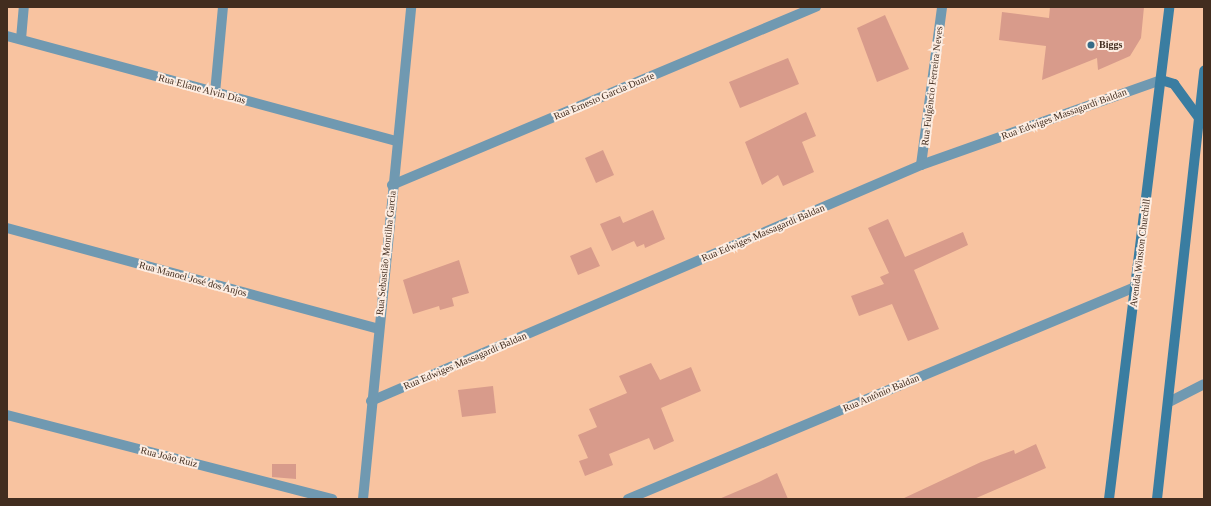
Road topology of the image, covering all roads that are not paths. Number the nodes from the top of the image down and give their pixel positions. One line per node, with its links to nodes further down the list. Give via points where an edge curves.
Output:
1 (24, 7): 8 (street)
2 (223, 7): 11 (street)
3 (411, 7): 13 (street, Rua Sebastião Montilha Garcia)
4 (816, 7): 15 (street, Rua Ernesto Garcia Duarte)
5 (942, 7): 14 (street, Rua Fulgêncio Ferreira Neves)
6 (1169, 7): 10 (main road, Avenida Winston Churchill)
7 (7, 36): 8 (street, Rua Eliane Alvin Dias)
8 (21, 39): 11 (street, Rua Eliane Alvin Dias)
9 (1204, 71): 12 (main road)
10 (1161, 80): 12 (main road, via 1177,87); 14 (street, Rua Edwiges Massagardi Baldan); 17 (main road, Avenida Winston Churchill)
11 (215, 93): 13 (street, Rua Eliane Alvin Dias)
12 (1198, 118): 21 (main road)
13 (396, 141): 15 (street, Rua Sebastião Montilha Garcia)
14 (921, 165): 20 (street, Rua Edwiges Massagardi Baldan)
15 (392, 185): 18 (street, Rua Sebastião Montilha Garcia)
16 (7, 228): 18 (street, Rua Manoel José dos Anjos)
17 (1135, 287): 25 (street, Rua Antônio Baldan); 26 (main road, Avenida Winston Churchill)
18 (378, 329): 20 (street, Rua Sebastião Montilha Garcia)
19 (1204, 384): 21 (street)
20 (371, 401): 24 (street, Rua Sebastião Montilha Garcia)
21 (1169, 402): 27 (main road)
22 (7, 415): 23 (street, Rua João Ruiz)
23 (332, 499)
24 (362, 499)
25 (628, 499)
26 (1109, 499)
27 (1157, 499)

